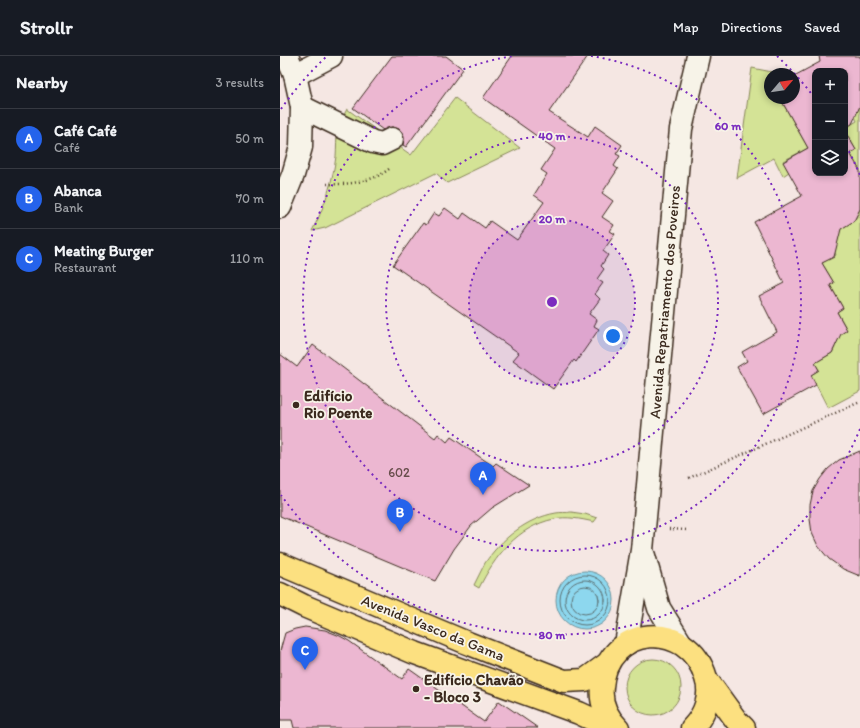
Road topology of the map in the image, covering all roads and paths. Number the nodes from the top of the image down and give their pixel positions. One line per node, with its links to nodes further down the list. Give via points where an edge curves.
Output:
1 (331, 56): 3 (street)
2 (698, 56): 11 (street, Avenida Repatriamento dos Poveiros, via 681,129)
3 (291, 66): 4 (street)
4 (302, 107): 5 (street, via 373,142 382,144); 8 (street, via 301,147)
5 (392, 139)
6 (391, 167): 7 (path, via 365,181 343,185)
7 (327, 184)
8 (280, 207)
9 (860, 402): 10 (path)
10 (689, 478)
11 (642, 550): 14 (street, Avenida Repatriamento dos Poveiros, via 658,608); 15 (street, Avenida Repatriamento dos Poveiros)
12 (280, 564): 16 (main road, Avenida Vasco da Gama, via 458,639 564,680 585,680)
13 (280, 594): 18 (main road, Avenida Vasco da Gama, via 415,652 579,713)
14 (680, 642): 15 (main road, via 667,637 653,636 639,638); 17 (main road, via 693,652 702,665)
15 (626, 644): 16 (main road)
16 (607, 664): 19 (main road, via 602,678 601,694 604,708)
17 (707, 680): 20 (main road, via 708,697 704,710); 21 (main road)
18 (611, 728)
19 (618, 728)
20 (692, 728)
21 (744, 728)

